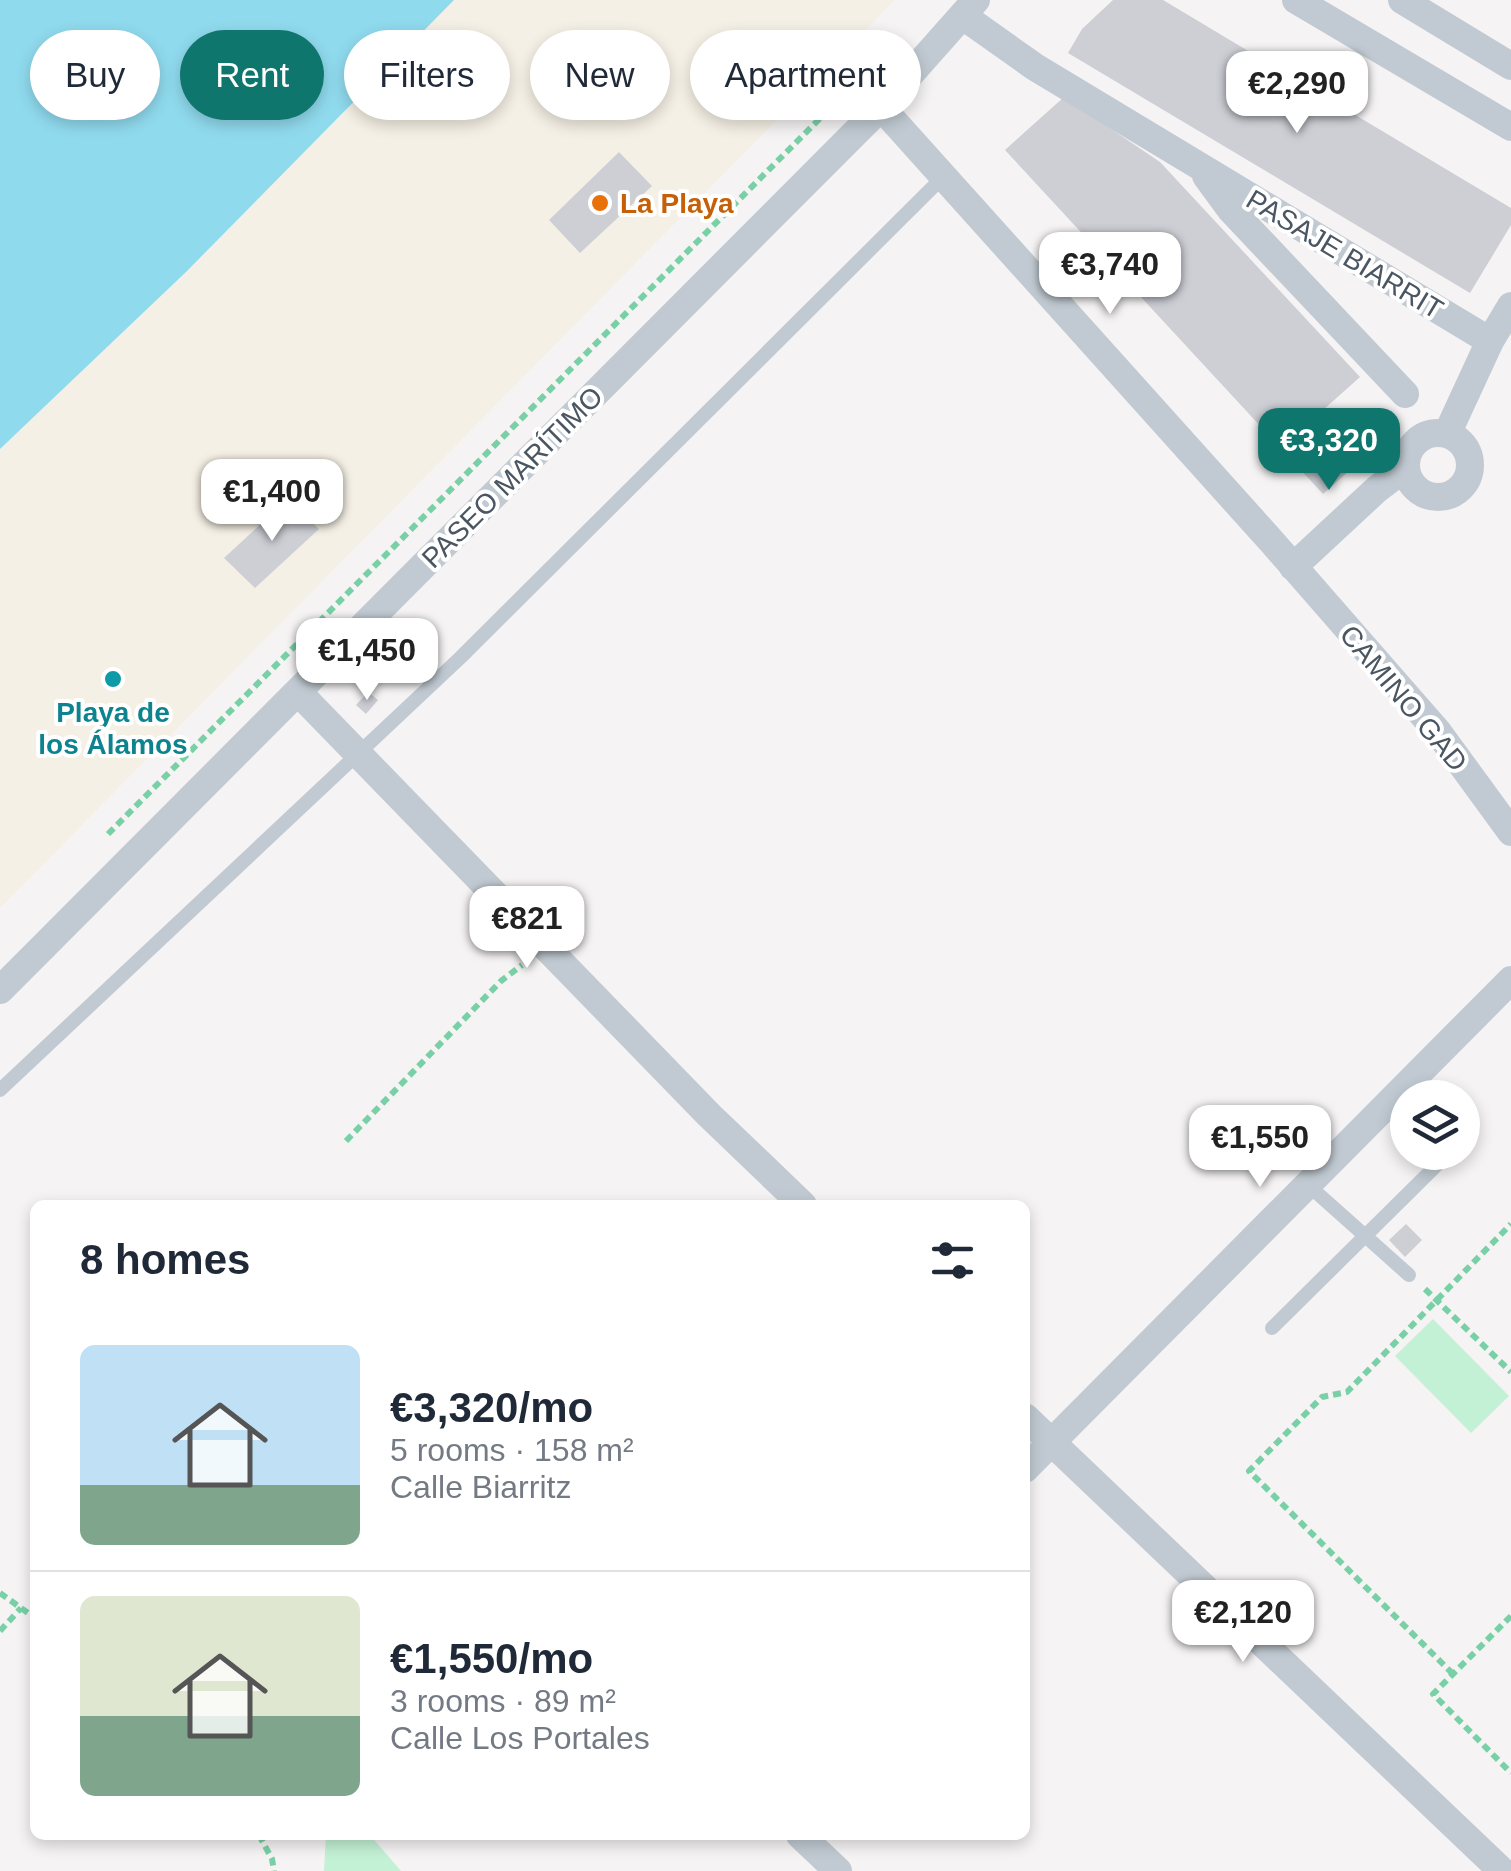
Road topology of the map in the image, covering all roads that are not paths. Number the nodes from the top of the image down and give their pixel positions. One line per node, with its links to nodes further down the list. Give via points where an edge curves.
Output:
1 (1296, 0): 8 (street)
2 (1402, 0): 5 (street)
3 (970, 8): 4 (street, PASEO MARÍTIMO); 9 (street, PASAJE BIARRIT, via 1035,67)
4 (921, 63)
5 (1511, 66)
6 (868, 120): 17 (street, PASEO MARÍTIMO)
7 (893, 120): 10 (street, CAMINO GAD)
8 (1511, 127)
9 (1200, 166): 12 (street, PASAJE BIARRIT); 13 (street, PASAJE BIARRIT, via 1231,210)
10 (945, 176): 16 (street, CAMINO GAD); 18 (lane)
11 (1511, 306): 12 (street)
12 (1490, 342): 14 (street)
13 (1406, 394)
14 (1447, 434): 15 (street, via 1418,440); 15 (street, via 1469,455 1468,476 1458,490 1426,494 1412,484)
15 (1406, 467): 16 (street)
16 (1293, 567): 19 (street, CAMINO GAD, via 1438,732)
17 (298, 692): 18 (street); 21 (street, PASEO MARÍTIMO)
18 (357, 756): 22 (lane); 25 (street)
19 (1511, 832)
20 (1511, 980): 24 (street)
21 (0, 990)
22 (0, 1090)
23 (1432, 1170): 26 (lane)
24 (1306, 1184): 26 (lane); 30 (street)
25 (798, 1200)
26 (1365, 1236): 27 (lane); 28 (lane)
27 (1409, 1275)
28 (1272, 1328)
29 (1030, 1422): 30 (street)
30 (1050, 1442): 31 (street); 34 (street)
31 (1030, 1464)
32 (805, 1840): 33 (street)
33 (838, 1871)
34 (1502, 1871)

